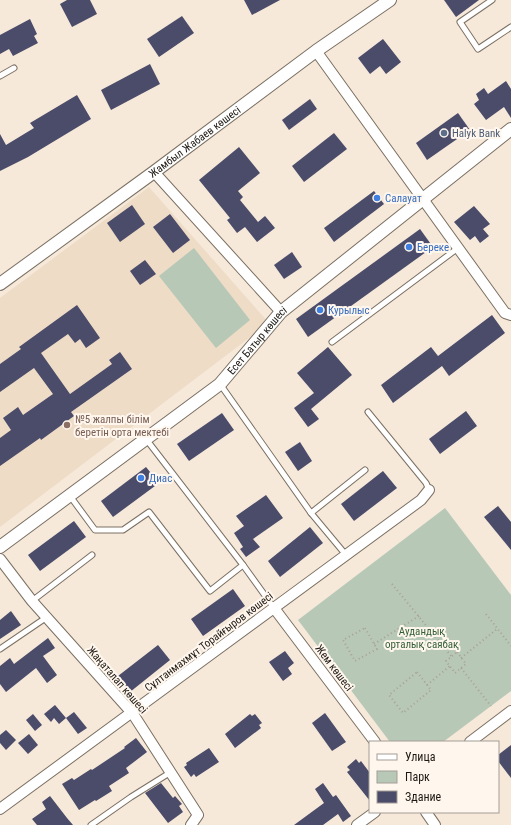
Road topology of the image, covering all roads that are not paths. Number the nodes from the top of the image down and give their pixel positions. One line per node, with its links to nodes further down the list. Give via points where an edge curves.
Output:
1 (390, 0): 4 (street, Жамбыл Жабаев көшесі)
2 (492, 0): 3 (lane, via 460,22 478,49)
3 (511, 27)
4 (316, 51): 8 (street, Жамбыл Жабаев көшесі); 9 (street)
5 (14, 68): 6 (lane)
6 (0, 76)
7 (511, 129): 9 (street, Есет Батыр көшесі)
8 (154, 172): 11 (street, Жамбыл Жабаев көшесі); 12 (street)
9 (423, 200): 10 (street); 12 (street, Есет Батыр көшесі)
10 (458, 248): 13 (street, via 505,313); 14 (lane)
11 (0, 284)
12 (281, 312): 15 (street, Есет Батыр көшесі)
13 (511, 315)
14 (332, 342)
15 (220, 384): 17 (street, Есет Батыр көшесі); 21 (lane)
16 (368, 412): 19 (lane)
17 (146, 439): 20 (street, Есет Батыр көшесі); 26 (lane)
18 (365, 470): 21 (lane)
19 (429, 490): 24 (street, Сұлтанмахмұт Торайғыров көшесі, via 421,500)
20 (69, 495): 22 (street, Есет Батыр көшесі); 26 (lane, via 95,530 124,530 149,512 210,590)
21 (311, 513): 24 (lane)
22 (0, 547)
23 (92, 555): 27 (lane)
24 (346, 555): 28 (street, Сұлтанмахмұт Торайғыров көшесі)
25 (0, 559): 27 (street, Жаңаталап көшесі)
26 (243, 565): 28 (lane)
27 (32, 601): 29 (street, Жаңаталап көшесі)
28 (274, 608): 32 (street, Сұлтанмахмұт Торайғыров көшесі); 33 (street, Жем көшесі)
29 (47, 617): 30 (lane); 32 (street, Жаңаталап көшесі)
30 (0, 649)
31 (511, 711): 34 (street)
32 (133, 714): 35 (street, Жаңаталап көшесі); 36 (street, Сұлтанмахмұт Торайғыров көшесі)
33 (374, 741)
34 (471, 741)
35 (171, 772): 39 (lane); 40 (street, Жаңаталап көшесі, via 198,815)
36 (0, 810)
37 (374, 813): 41 (street)
38 (427, 813): 42 (street)
39 (91, 825)
40 (191, 825)
41 (357, 825)
42 (435, 825)

